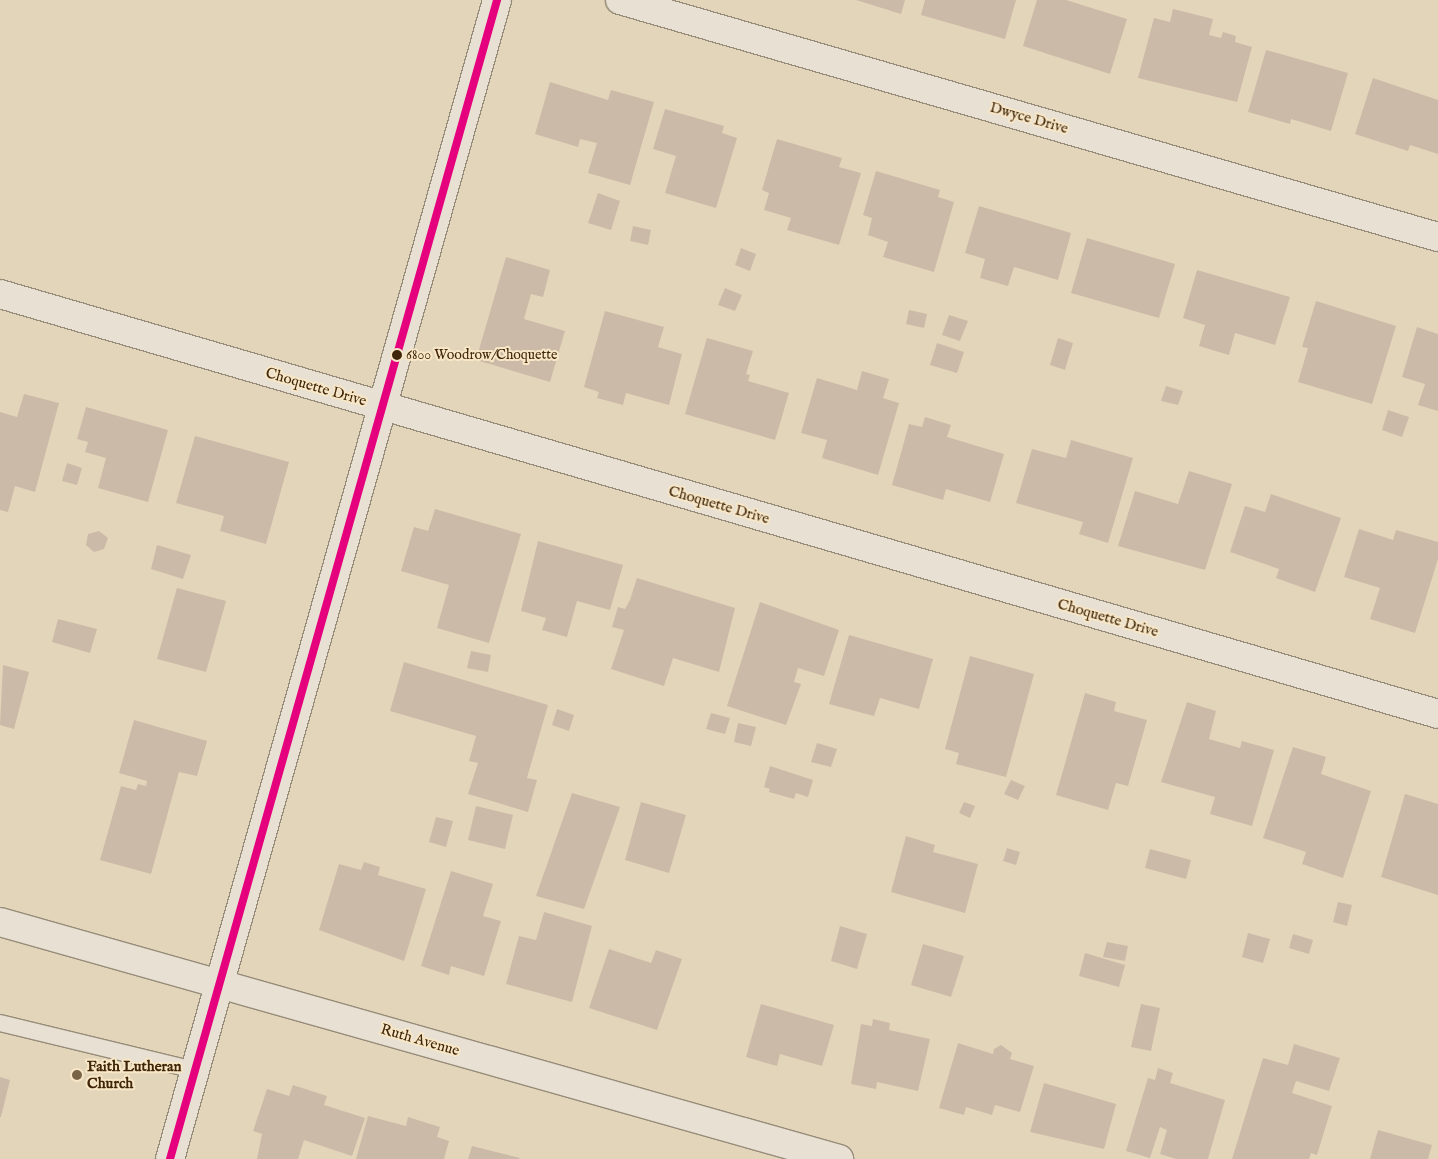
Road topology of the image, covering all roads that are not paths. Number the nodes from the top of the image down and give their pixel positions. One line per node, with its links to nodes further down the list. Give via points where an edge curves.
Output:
1 (497, 0): 5 (street)
2 (620, 0): 3 (street, Dwyce Drive)
3 (1438, 237)
4 (0, 294): 5 (street, Choquette Drive)
5 (383, 407): 6 (street, Choquette Drive); 8 (street)
6 (1438, 714)
7 (0, 922): 8 (street, Ruth Avenue)
8 (219, 983): 10 (street); 12 (street, Ruth Avenue)
9 (0, 1023): 10 (lane)
10 (195, 1070): 11 (street)
11 (170, 1159)
12 (839, 1159)

